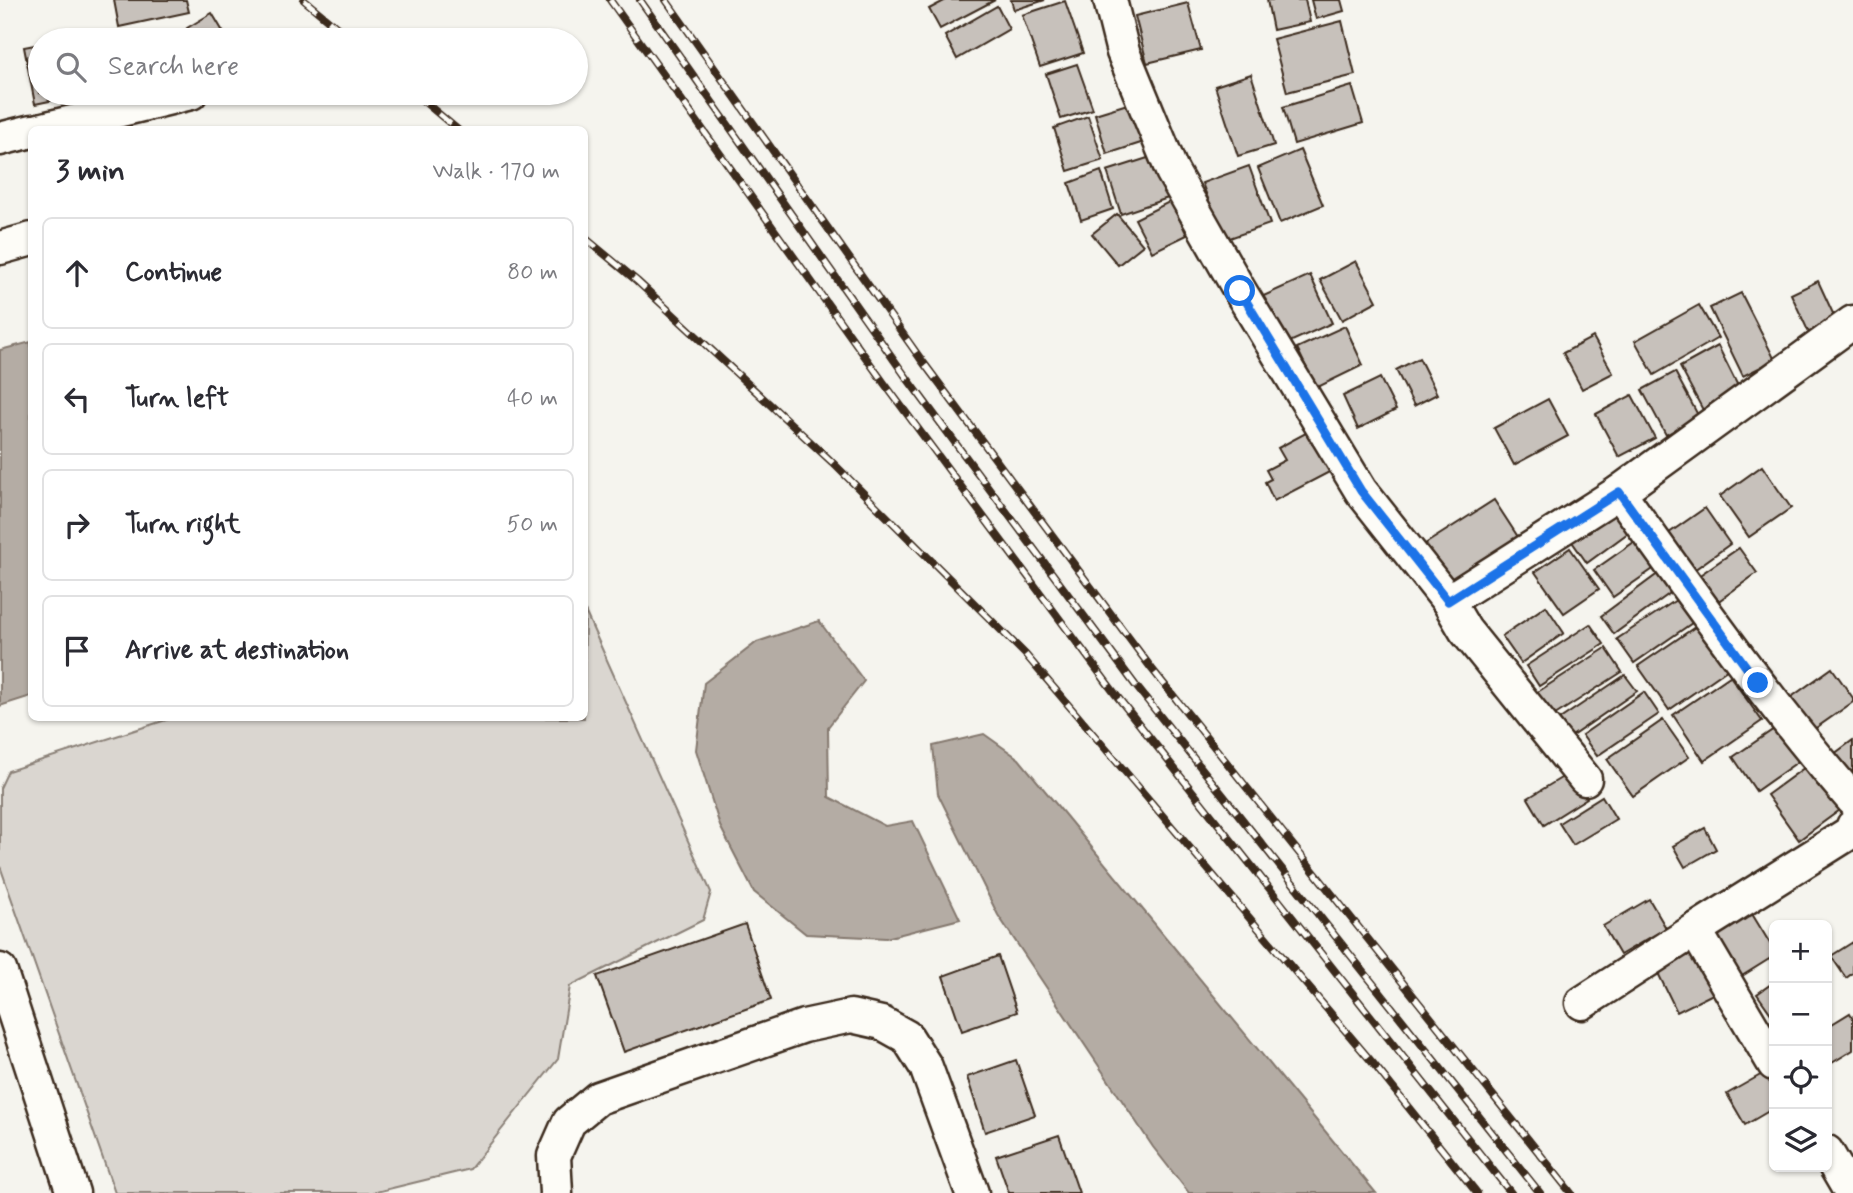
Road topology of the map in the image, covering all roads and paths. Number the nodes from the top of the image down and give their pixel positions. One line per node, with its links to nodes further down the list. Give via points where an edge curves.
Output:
1 (1110, 0): 10 (street, via 1123,52 1172,171 1219,255 1361,491)
2 (142, 105): 3 (street)
3 (55, 126)
4 (28, 132): 5 (street)
5 (0, 139)
6 (28, 240): 7 (street)
7 (0, 248)
8 (1853, 322): 9 (street)
9 (1619, 492): 10 (street); 12 (street, via 1758,683)
10 (1448, 601): 11 (street, via 1465,630)
11 (1586, 779)
12 (1853, 800)
13 (1852, 832): 14 (street)
14 (1695, 930): 16 (street); 17 (street)
15 (0, 970): 19 (street)
16 (1582, 1003)
17 (1769, 1055)
18 (1832, 1161): 22 (street)
19 (73, 1193)
20 (556, 1193): 21 (street, via 554,1156 569,1122 598,1098 804,1026 851,1016 882,1023 907,1037 926,1067)
21 (972, 1193)
22 (1851, 1193)

